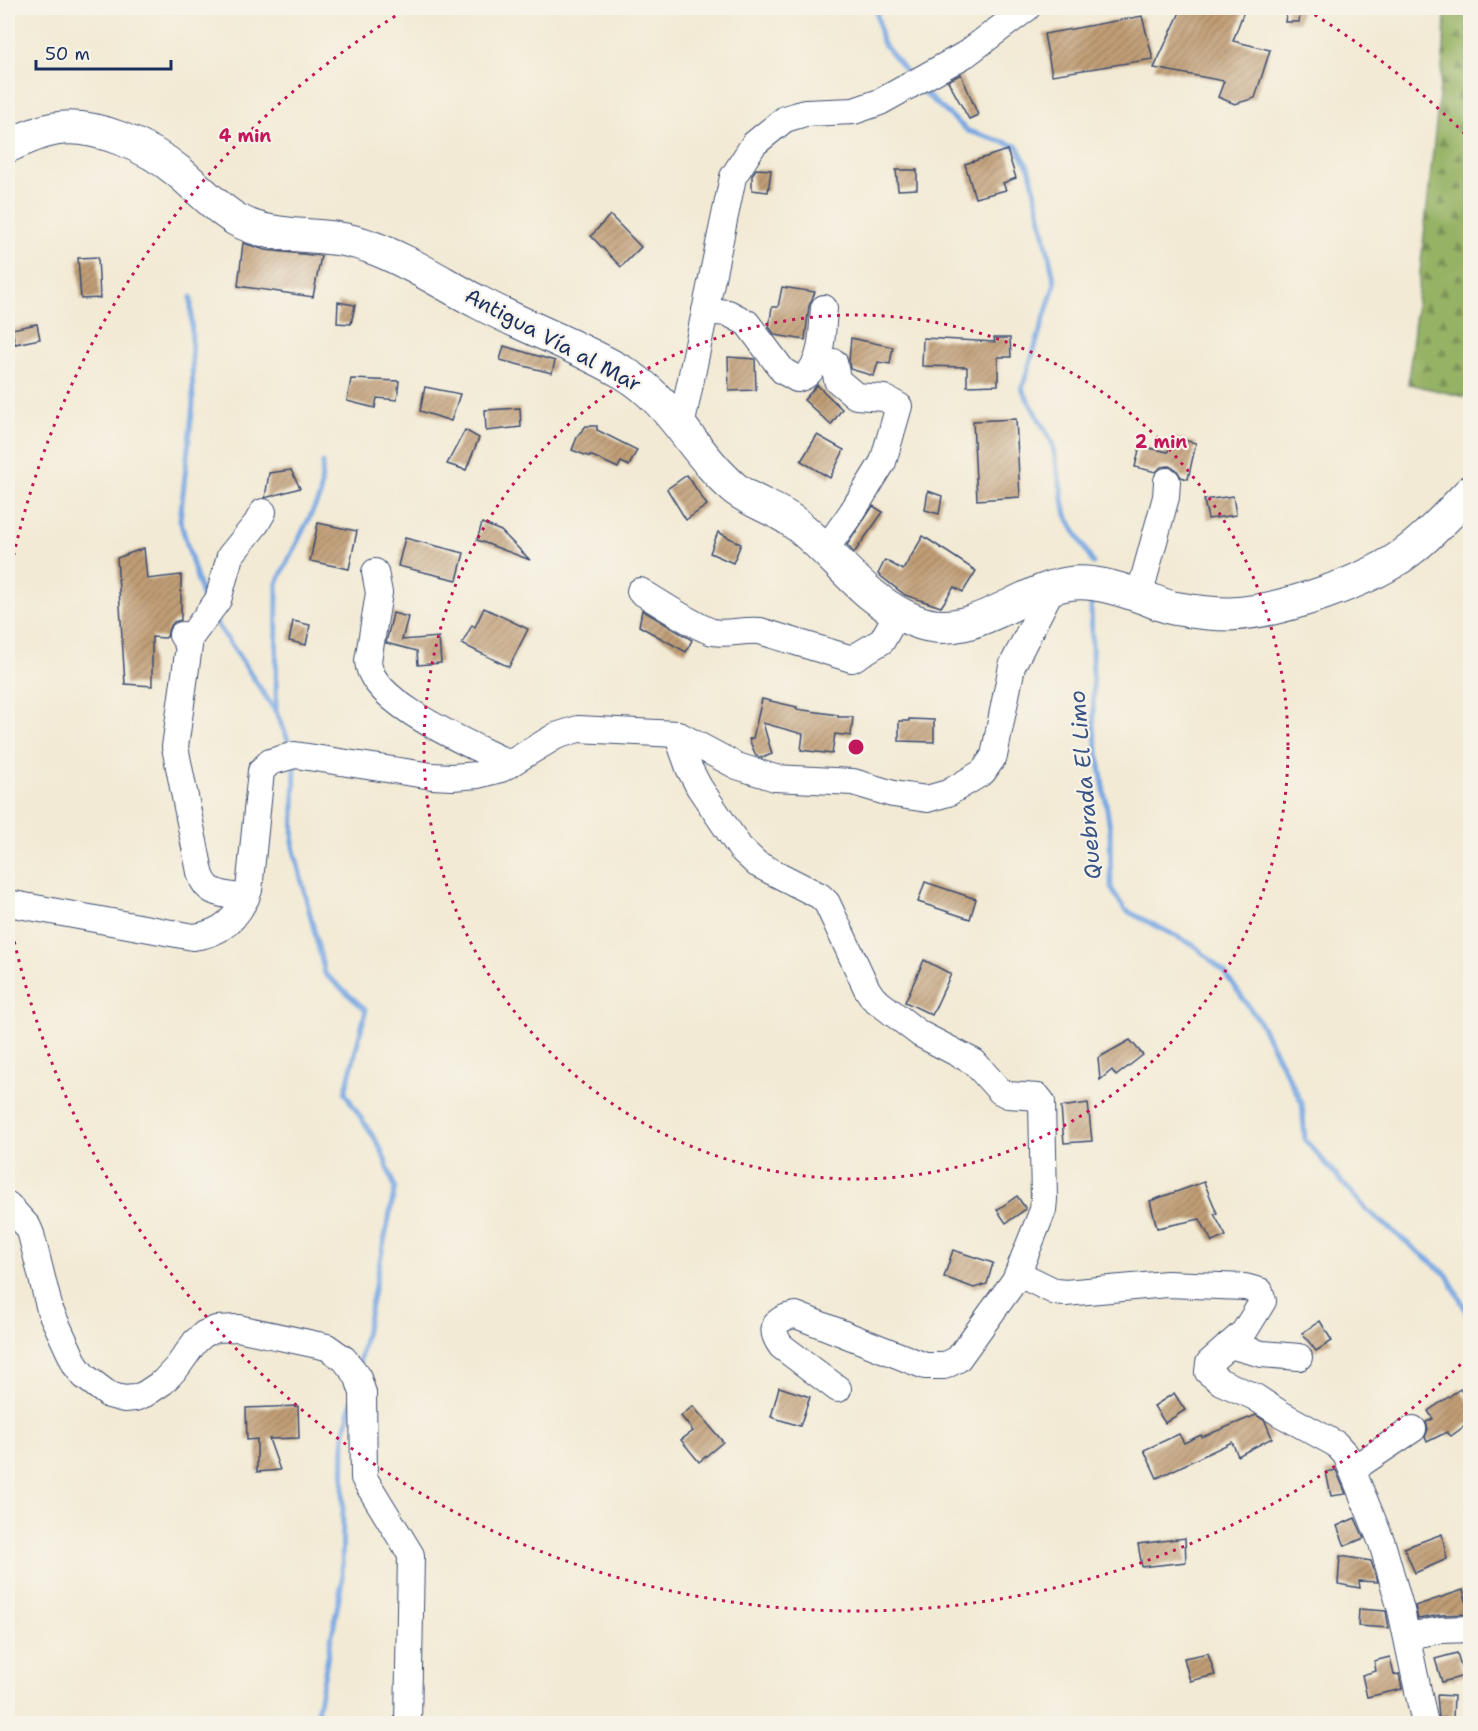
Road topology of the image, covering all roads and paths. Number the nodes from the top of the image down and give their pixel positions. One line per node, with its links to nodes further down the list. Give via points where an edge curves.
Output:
1 (1027, 8): 4 (street, via 966,54 880,102 854,111 805,113 785,119 754,144 733,177)
2 (8, 146): 6 (main road, Antigua Vía al Mar, via 58,128 89,129 134,143 175,168 220,209 241,222 269,231 367,245 627,374 647,388)
3 (824, 308): 4 (street, via 820,348 813,368 806,377 797,379 783,372 747,323 728,313)
4 (705, 311): 6 (street)
5 (834, 362): 10 (street, via 837,380 856,396 884,398 898,406 884,462)
6 (681, 427): 10 (main road, Antigua Vía al Mar, via 734,488 788,518)
7 (1167, 481): 14 (street)
8 (1470, 492): 14 (main road, Antigua Vía al Mar, via 1408,552 1373,574 1296,602 1231,614 1173,609)
9 (263, 512): 18 (street, via 230,556 189,646 175,747 203,883 216,892)
10 (825, 550): 15 (main road, Antigua Vía al Mar, via 862,589)
11 (375, 572): 17 (street, via 379,593 368,661 372,676 411,713)
12 (1053, 586): 14 (main road, Antigua Vía al Mar, via 1080,582); 15 (main road, Antigua Vía al Mar, via 973,622 946,626 918,622); 16 (street, via 1012,666 994,756 983,772 948,794 927,799 853,782 775,778 737,766)
13 (640, 591): 15 (street, via 708,631 760,631 852,659 882,641)
14 (1139, 596)
15 (898, 612)
16 (677, 734): 17 (street, via 578,729 556,736); 21 (street, via 699,787 740,848 757,864 827,903 873,998 920,1034 974,1062 999,1091 1042,1100 1043,1210)
17 (510, 764): 18 (street, via 478,775 452,777 295,755 270,762 259,775)
18 (246, 898): 19 (street, via 224,927 193,937)
19 (8, 903)
20 (8, 1204): 29 (street, via 31,1234 50,1310 76,1366 109,1395 124,1399 145,1394 163,1382 195,1342 216,1329 238,1328 327,1347 357,1375 363,1393 364,1478 411,1555)
21 (1019, 1274): 22 (street, via 1065,1293 1167,1284 1260,1291 1263,1301 1248,1327); 24 (street, via 958,1359 944,1366 925,1366 796,1315 787,1316 774,1326 781,1346)
22 (1229, 1345): 23 (street, via 1262,1354); 26 (street, via 1209,1363 1211,1376 1336,1444)
23 (1299, 1357)
24 (838, 1389)
25 (1413, 1429): 26 (street)
26 (1353, 1469): 28 (street, via 1382,1543)
27 (1470, 1629): 28 (street)
28 (1407, 1636): 30 (street)
29 (408, 1724)
30 (1425, 1724)

